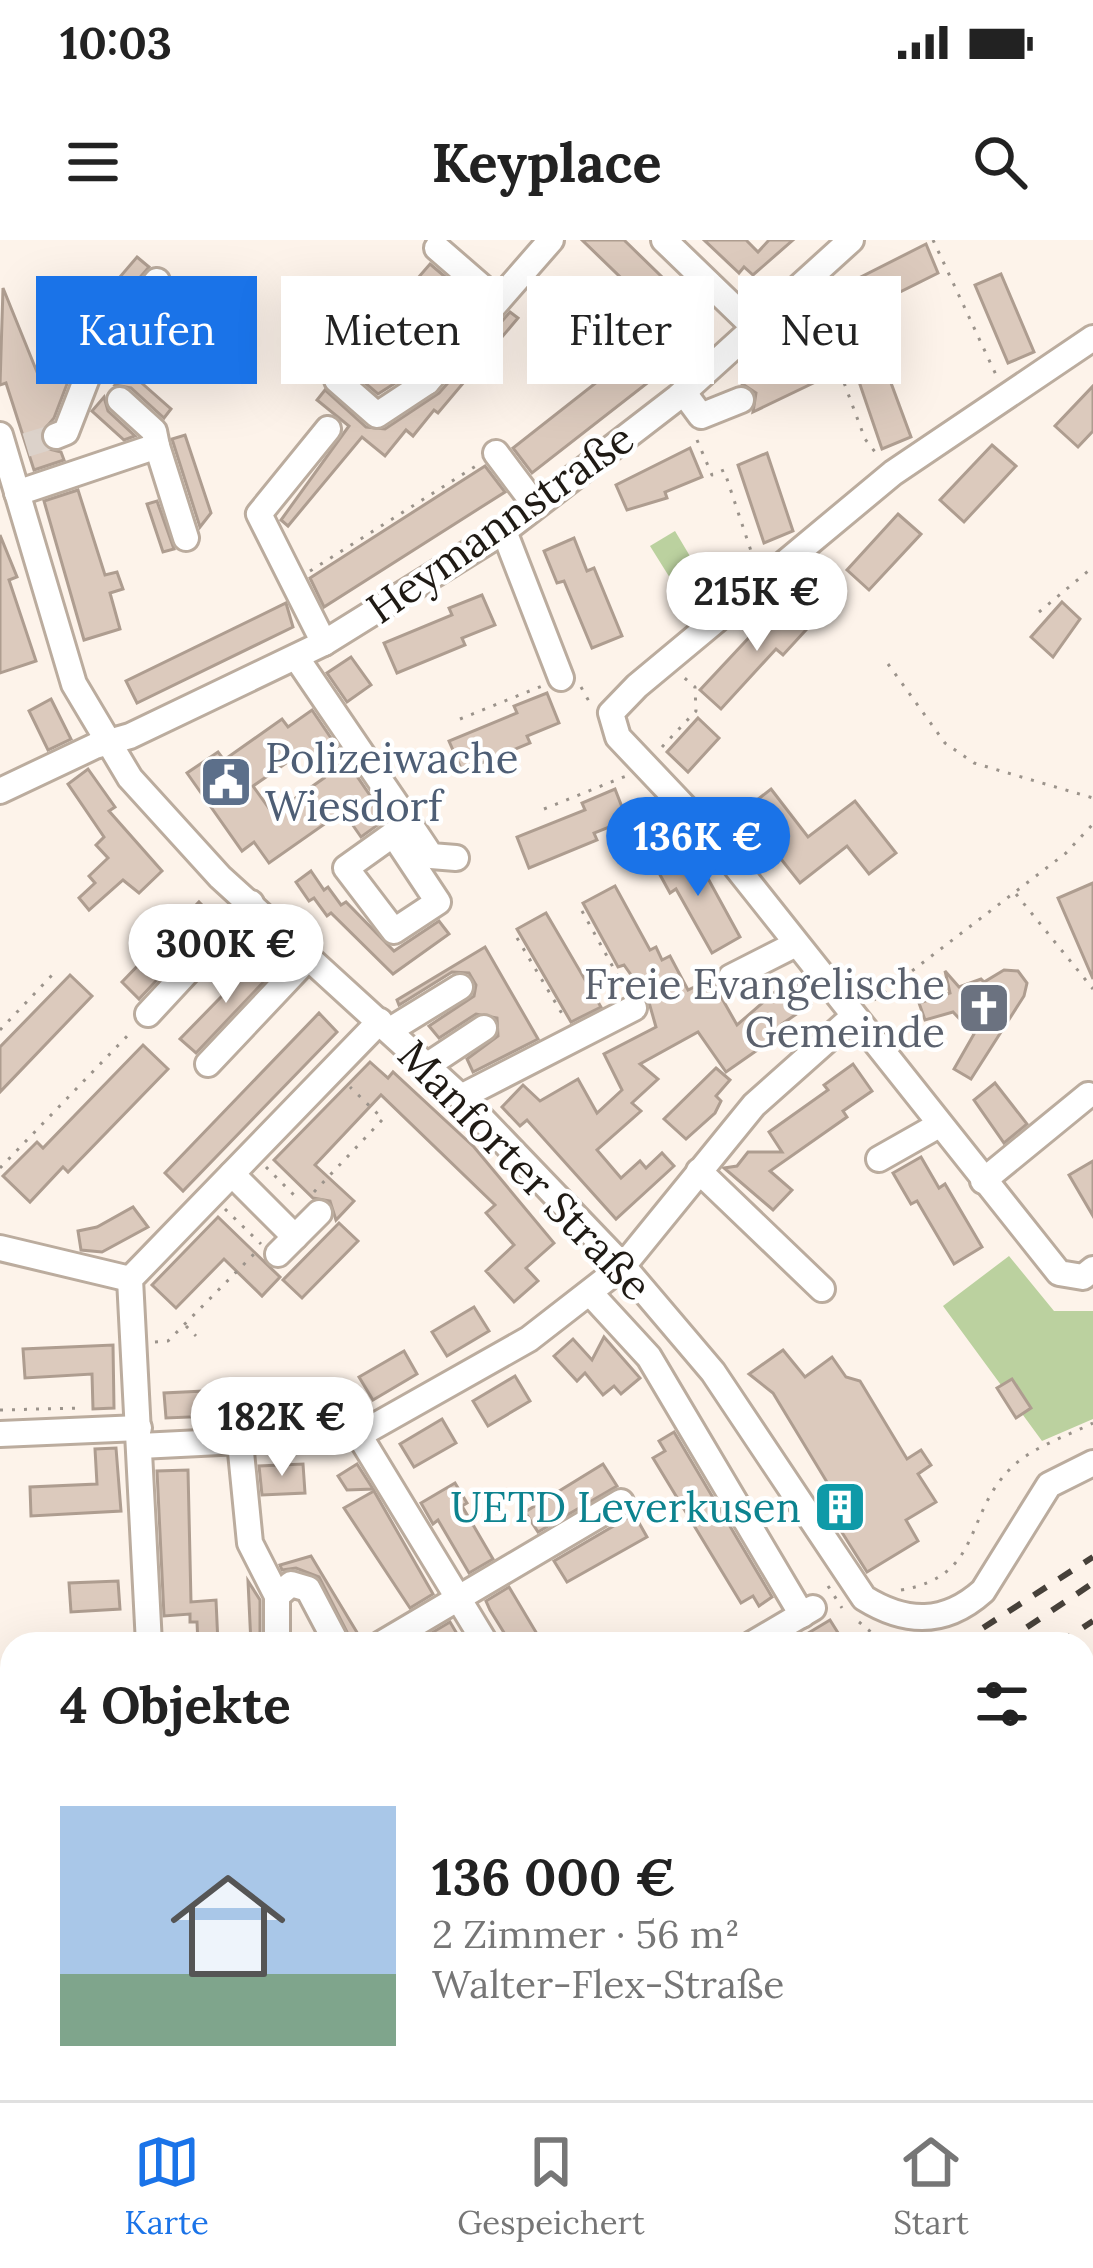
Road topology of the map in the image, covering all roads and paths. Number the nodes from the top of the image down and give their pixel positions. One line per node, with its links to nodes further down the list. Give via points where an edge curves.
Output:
1 (550, 240): 8 (street)
2 (664, 240): 9 (street)
3 (933, 240): 17 (path)
4 (833, 246): 7 (street, Heymannstraße)
5 (436, 248): 6 (street)
6 (469, 276)
7 (802, 276)
8 (503, 293)
9 (738, 311)
10 (1093, 338): 17 (street)
11 (738, 345): 16 (street, Heymannstraße)
12 (85, 384): 21 (street, via 66,432)
13 (342, 384): 14 (street, via 377,415)
14 (424, 384)
15 (844, 384): 26 (path, via 865,439)
16 (684, 392): 19 (street, via 701,416); 28 (street, Heymannstraße)
17 (1005, 395): 26 (street)
18 (120, 400): 24 (street, via 154,431)
19 (742, 400)
20 (328, 429): 33 (street, via 259,514)
21 (56, 436)
22 (695, 436): 32 (path, via 712,475 724,470 752,551)
23 (10, 444): 27 (street, Manforter Straße)
24 (157, 446): 27 (street); 30 (street)
25 (496, 453): 28 (street); 33 (path)
26 (893, 473): 32 (street)
27 (17, 493): 41 (street, Manforter Straße, via 74,684)
28 (535, 506): 29 (street, Heymannstraße)
29 (504, 531): 35 (street, Heymannstraße); 39 (street)
30 (186, 538)
31 (1093, 567): 34 (path)
32 (778, 573): 37 (street)
33 (293, 581): 35 (street)
34 (1039, 612)
35 (324, 643): 36 (street, Heymannstraße)
36 (296, 656): 41 (street, Heymannstraße); 47 (street, via 401,829 430,856)
37 (667, 662): 42 (street, via 611,713 618,737); 42 (path, via 695,688 696,711)
38 (888, 664): 44 (path, via 945,743 974,763)
39 (561, 678): 40 (path)
40 (460, 719)
41 (107, 743): 43 (street, Heymannstraße); 49 (street, Manforter Straße, via 156,811)
42 (642, 764): 45 (path); 52 (street, via 710,834)
43 (0, 791)
44 (1093, 798)
45 (544, 809)
46 (1093, 824): 48 (path)
47 (456, 858)
48 (1015, 892): 57 (path); 60 (path)
49 (251, 903): 53 (street, Manforter Straße); 59 (street)
50 (582, 911): 58 (path)
51 (517, 938): 64 (path)
52 (796, 944): 55 (street); 60 (street)
53 (308, 957): 61 (street, Manforter Straße); 65 (street)
54 (55, 972): 63 (path)
55 (731, 976)
56 (460, 987): 61 (street)
57 (1093, 989)
58 (634, 1009): 64 (street)
59 (148, 1014): 73 (path)
60 (854, 1016): 70 (street); 74 (street, via 754,1105)
61 (385, 1026): 66 (street, Manforter Straße); 67 (street)
62 (484, 1028): 66 (street)
63 (0, 1030)
64 (577, 1040): 69 (street)
65 (208, 1064)
66 (428, 1065): 69 (street, Manforter Straße)
67 (333, 1070): 71 (street); 71 (path, via 383,1119 303,1204)
68 (1088, 1095): 76 (street)
69 (461, 1096): 81 (street, Manforter Straße)
70 (939, 1125): 72 (street); 76 (street)
71 (252, 1154): 75 (street)
72 (879, 1160)
73 (0, 1168)
74 (699, 1171): 81 (street); 84 (street)
75 (232, 1174): 77 (street); 79 (street)
76 (983, 1181): 82 (street, via 1058,1274)
77 (212, 1196): 79 (path); 83 (street)
78 (320, 1213): 79 (street)
79 (280, 1240): 86 (path)
80 (0, 1248): 83 (street)
81 (623, 1266): 85 (street); 94 (street, Manforter Straße, via 713,1372 845,1574 884,1611 929,1619 969,1604 1049,1485)
82 (1093, 1269)
83 (130, 1280): 88 (street)
84 (822, 1289)
85 (591, 1294): 91 (street, via 529,1339); 104 (street, Manforter Straße, via 649,1357 808,1611)
86 (184, 1325): 87 (path); 88 (path, via 168,1341)
87 (196, 1336)
88 (135, 1343): 92 (street)
89 (1093, 1423): 96 (path, via 1011,1467 955,1568 924,1585)
90 (0, 1434): 92 (street)
91 (359, 1435): 93 (street); 98 (street)
92 (139, 1437): 93 (street); 99 (street)
93 (241, 1442): 97 (street, via 250,1543)
94 (1093, 1463)
95 (621, 1502): 98 (street)
96 (882, 1587)
97 (277, 1596): 100 (street); 101 (street, via 291,1584 308,1589)
98 (459, 1600): 102 (street); 103 (street)
99 (148, 1632)
100 (277, 1632)
101 (331, 1632)
102 (402, 1632)
103 (478, 1632)
104 (772, 1632)

